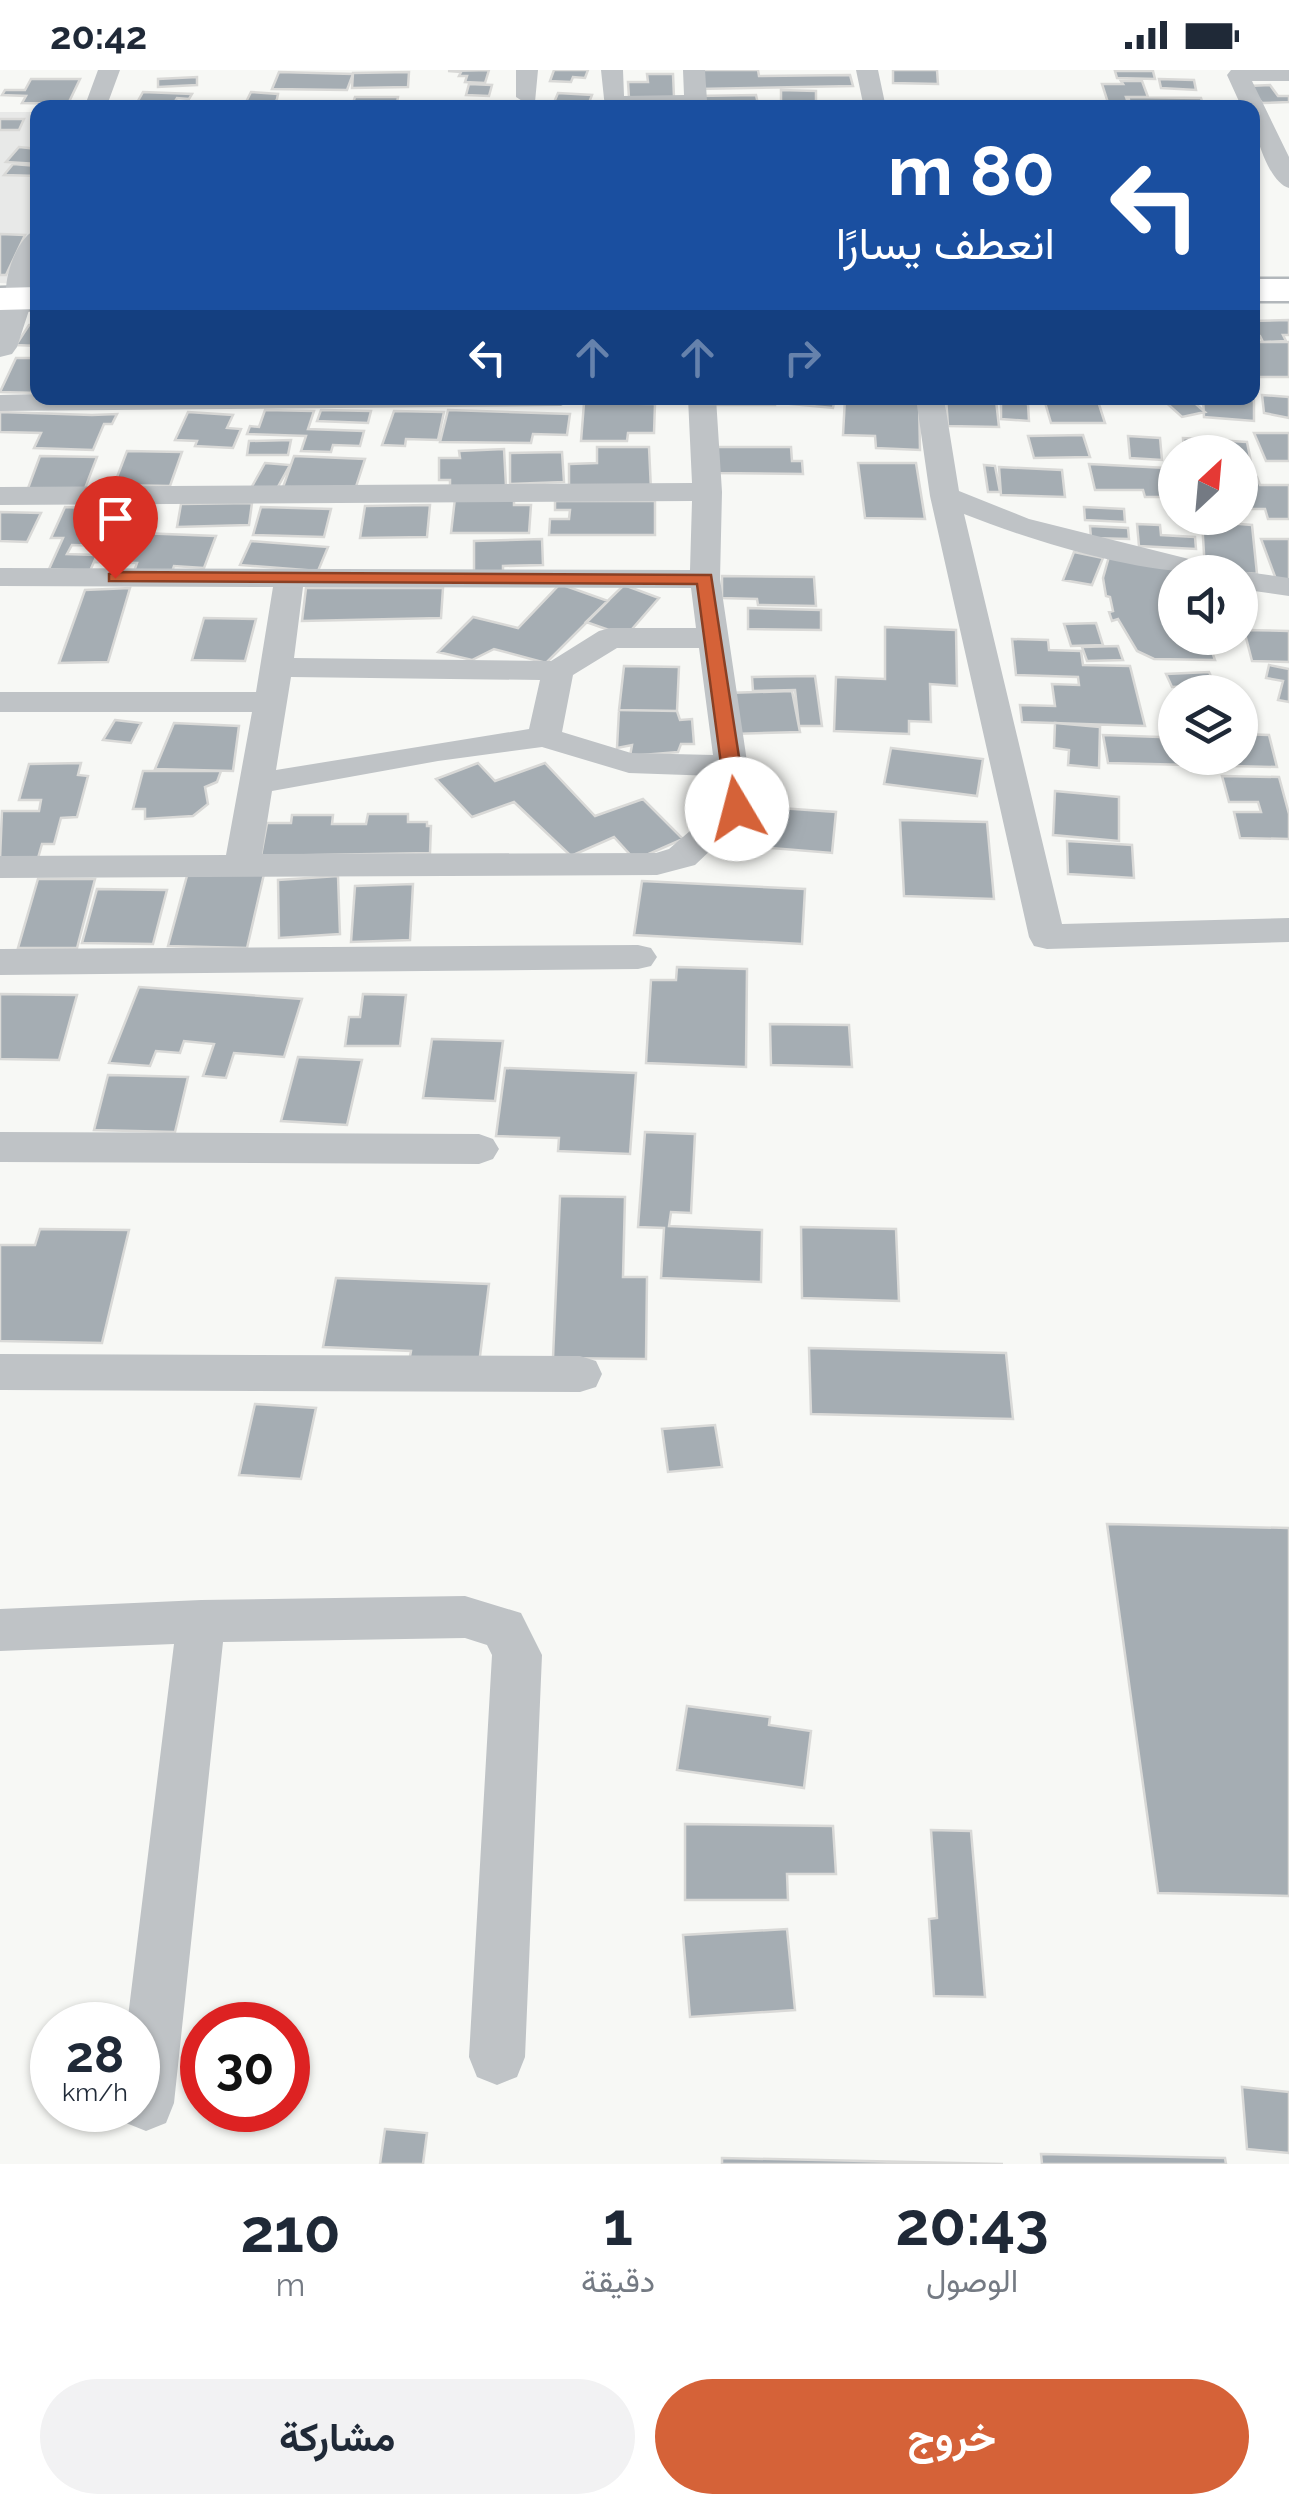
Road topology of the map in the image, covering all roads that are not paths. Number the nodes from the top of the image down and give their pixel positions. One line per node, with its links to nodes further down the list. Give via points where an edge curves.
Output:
1 (109, 70): 8 (street)
2 (527, 70): 7 (street)
3 (612, 70): 9 (street)
4 (694, 70): 10 (street)
5 (867, 70): 11 (street)
6 (1289, 74): 12 (street, via 1238,75)
7 (527, 98)
8 (98, 100)
9 (613, 100)
10 (696, 100)
11 (873, 100)
12 (1250, 100)
13 (1260, 119): 14 (street)
14 (1287, 174)
15 (30, 253): 18 (street, via 16,284)
16 (1260, 290): 17 (main road)
17 (1289, 290)
18 (18, 298): 19 (street)
19 (0, 346)
20 (0, 403): 21 (street)
21 (30, 403)
22 (702, 405): 24 (street)
23 (931, 405): 26 (street)
24 (707, 492): 25 (street); 30 (street)
25 (0, 496)
26 (945, 496): 27 (street, via 1018,524); 43 (street, via 1047,937)
27 (1158, 560)
28 (0, 576): 29 (street)
29 (288, 579): 30 (street); 34 (street)
30 (705, 579): 33 (street)
31 (1258, 583): 32 (street)
32 (1289, 587)
33 (710, 638): 35 (street, via 610,638); 39 (street)
34 (276, 666): 35 (street); 37 (street)
35 (558, 671): 38 (street)
36 (0, 702): 37 (street)
37 (268, 702): 40 (street)
38 (544, 737): 39 (street, via 629,763); 40 (street)
39 (731, 766): 41 (street, via 737,809 682,857 656,864)
40 (254, 784): 41 (street)
41 (242, 866): 42 (street)
42 (0, 867)
43 (1289, 930)
44 (638, 956): 45 (street)
45 (0, 962)
46 (0, 1147): 47 (street)
47 (479, 1149)
48 (0, 1372): 49 (street)
49 (580, 1374)
50 (201, 1621): 51 (street); 52 (street); 53 (street, via 465,1616 504,1628 517,1655)
51 (0, 1630)
52 (158, 2002)
53 (497, 2057)

